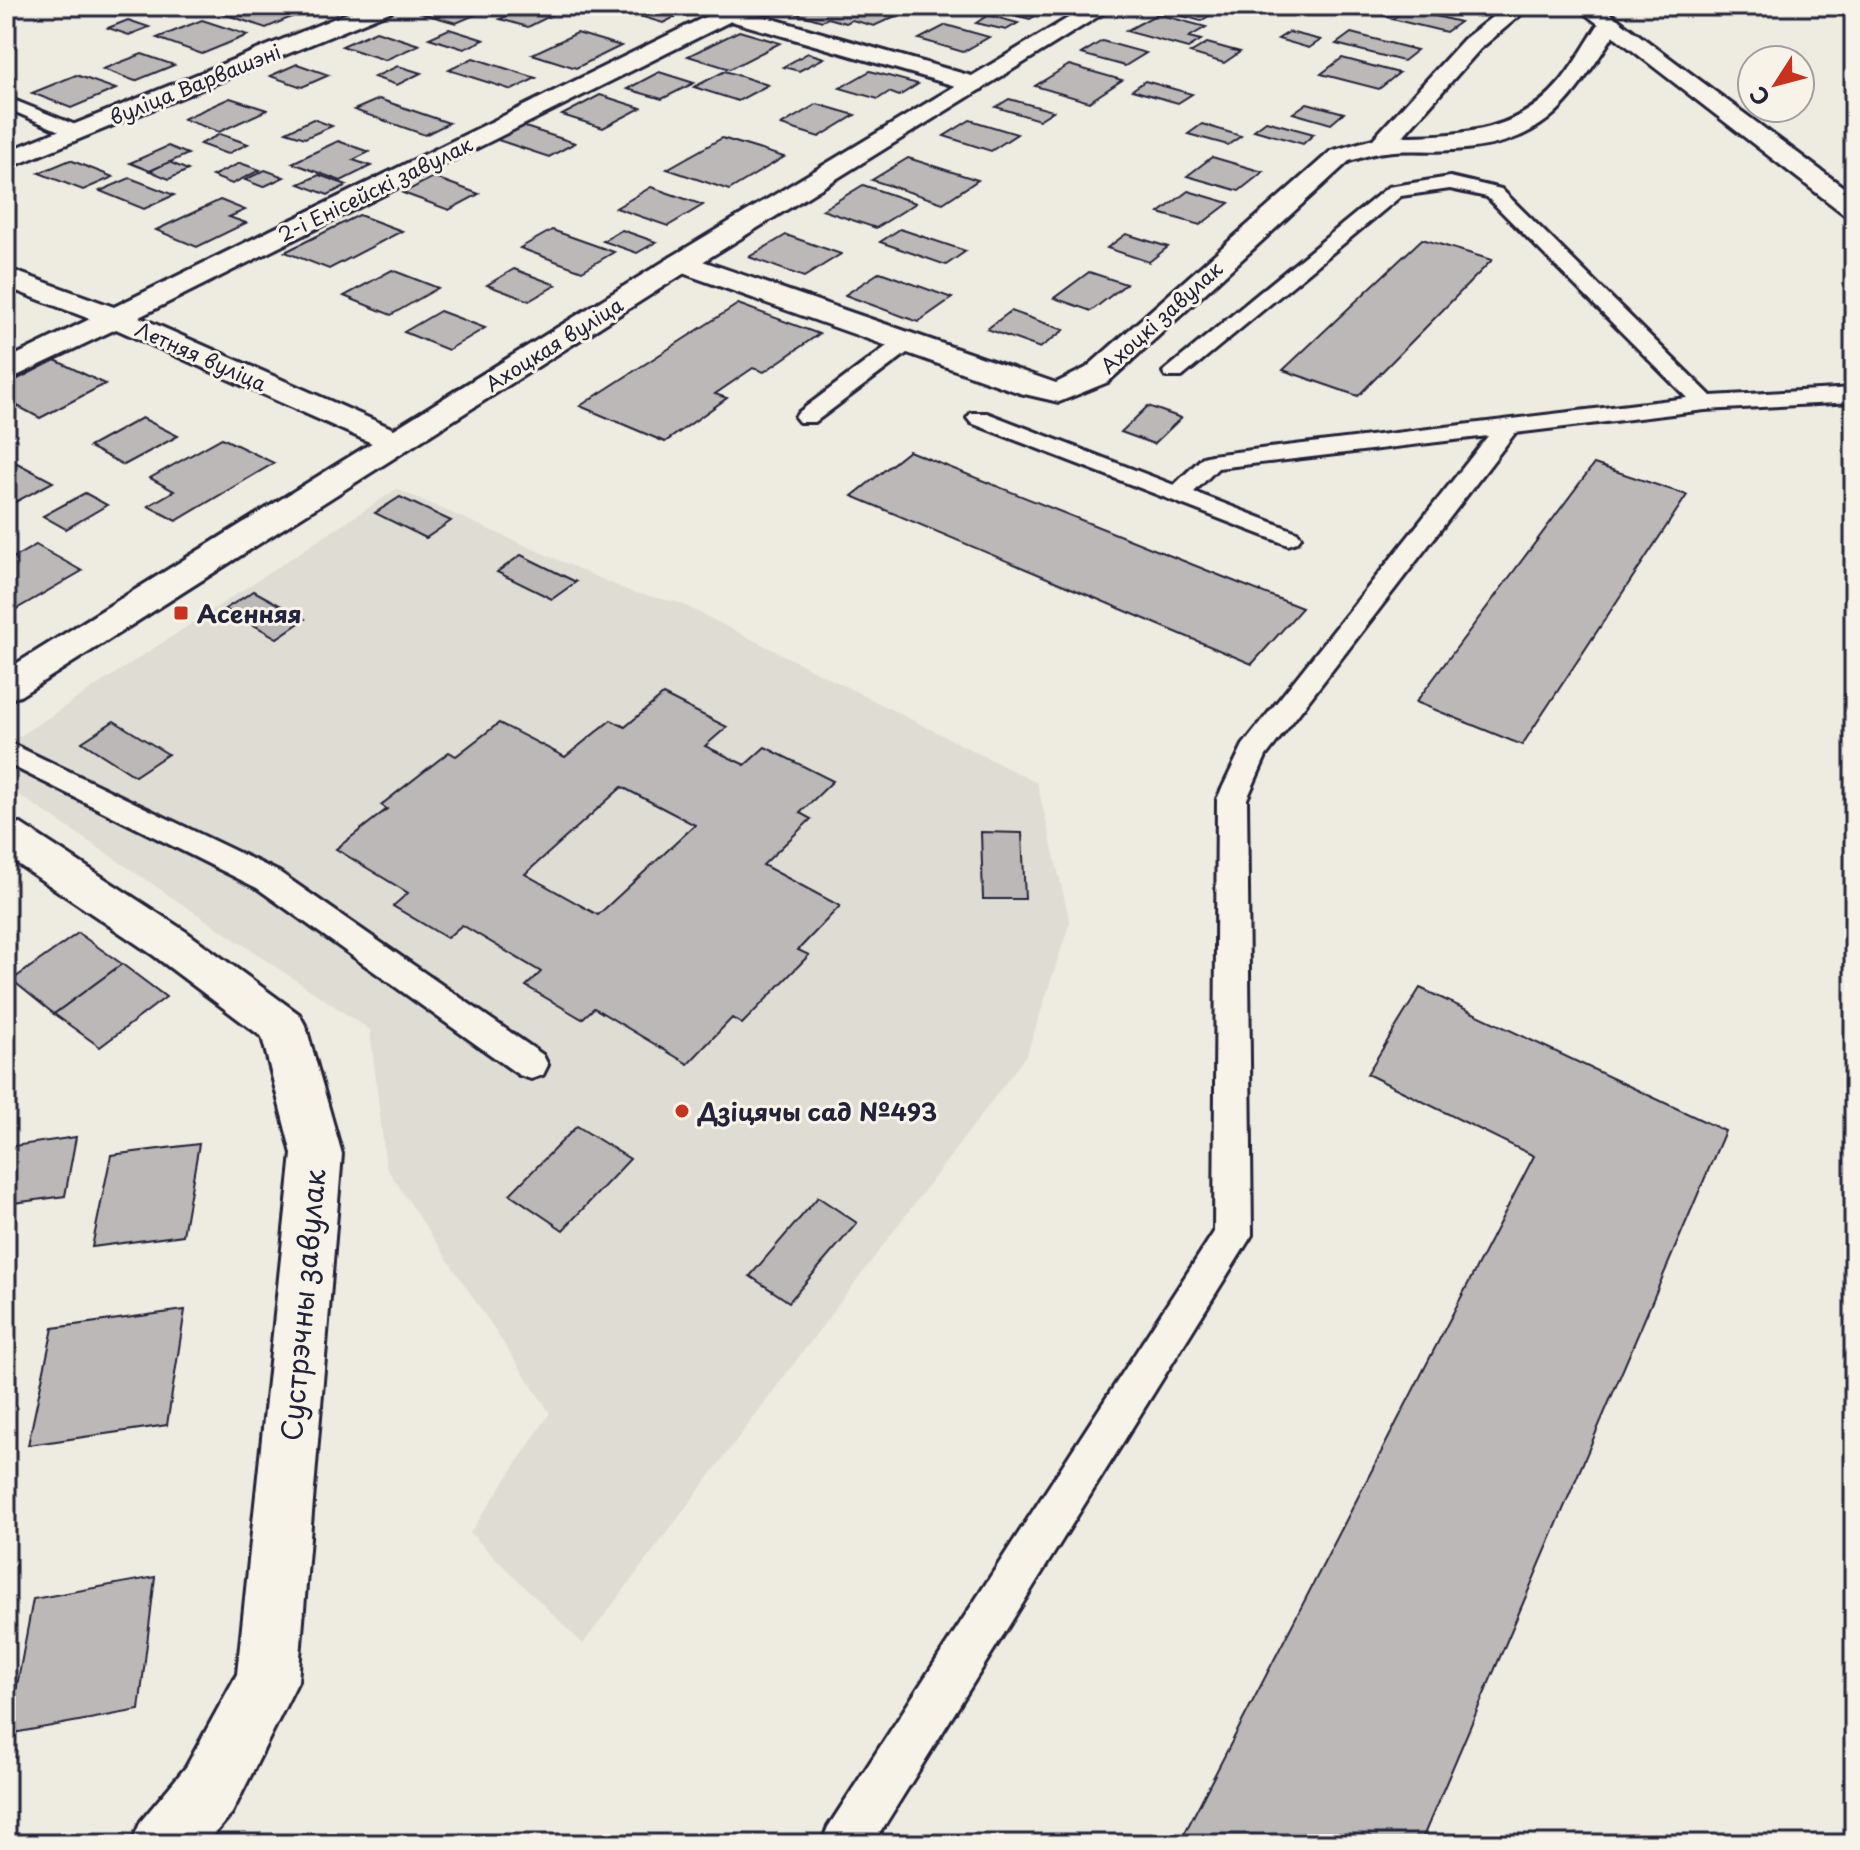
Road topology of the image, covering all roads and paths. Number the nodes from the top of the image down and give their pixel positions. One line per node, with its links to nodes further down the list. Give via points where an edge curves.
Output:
1 (384, 6): 10 (street, вуліца Варвашэні)
2 (702, 6): 6 (street)
3 (1104, 6): 8 (street, Ахоцкая вуліца)
4 (1520, 6): 11 (street, via 1472,44)
5 (1586, 6): 7 (street)
6 (736, 10): 8 (street); 16 (street, 2-і Енісейскі завулак)
7 (1610, 24): 11 (street, Ахоцкі завулак, via 1562,96 1521,129 1496,138); 13 (street)
8 (973, 84): 14 (street, Ахоцкая вуліца)
9 (6, 102): 10 (lane)
10 (77, 132): 12 (street, вуліца Варвашэні)
11 (1382, 144): 17 (street, Ахоцкі завулак, via 1340,156 1097,375 1059,393)
12 (6, 161)
13 (1854, 208)
14 (681, 263): 17 (street, Ахоцкі завулак); 25 (street, Ахоцкая вуліца)
15 (6, 277): 16 (street, Летняя вуліца)
16 (116, 318): 18 (street, 2-і Енісейскі завулак); 25 (street, Летняя вуліца)
17 (907, 342): 22 (lane)
18 (6, 372)
19 (1174, 372): 21 (lane, via 1395,191 1450,183 1494,193)
20 (1854, 395): 21 (lane)
21 (1705, 403): 24 (lane)
22 (807, 417)
23 (979, 418): 26 (lane)
24 (1509, 425): 26 (lane, via 1211,462); 33 (lane, via 1253,752 1232,799 1233,1235)
25 (394, 441): 28 (street, Ахоцкая вуліца)
26 (1178, 495): 27 (lane)
27 (1288, 537)
28 (6, 687)
29 (6, 751): 31 (lane, via 268,880)
30 (6, 835): 32 (street, Сустрэчны завулак, via 169,943 283,1027 317,1154 267,1681 209,1790)
31 (531, 1065)
32 (164, 1844)
33 (845, 1844)

